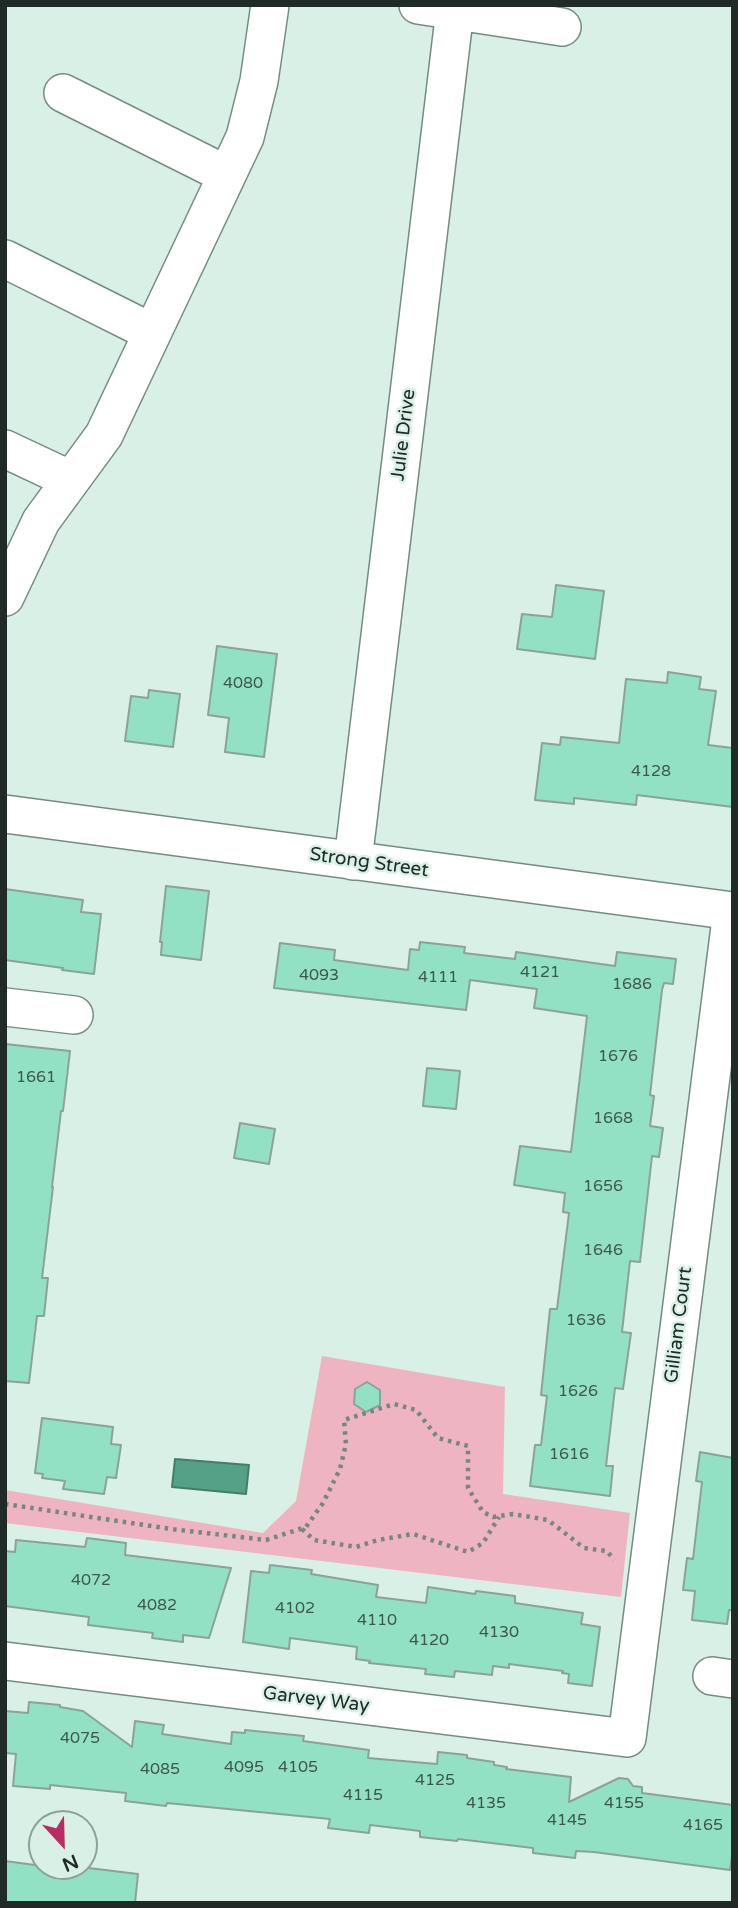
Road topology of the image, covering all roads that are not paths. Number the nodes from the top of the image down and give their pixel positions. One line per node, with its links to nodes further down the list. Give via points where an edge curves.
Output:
1 (270, 5): 6 (street, via 251,114)
2 (418, 5): 3 (street)
3 (455, 9): 4 (street); 13 (street, Julie Drive)
4 (562, 27)
5 (63, 93): 6 (street)
6 (227, 175): 8 (street)
7 (5, 259): 8 (street)
8 (151, 332): 10 (street, via 104,435)
9 (5, 449): 10 (street)
10 (71, 480): 11 (street, via 41,521)
11 (5, 597)
12 (5, 814): 13 (street, Strong Street)
13 (354, 861): 14 (street, Strong Street)
14 (732, 911): 18 (street, Gilliam Court)
15 (5, 1007): 16 (street)
16 (74, 1015)
17 (5, 1661): 18 (street, Garvey Way)
18 (627, 1738)

